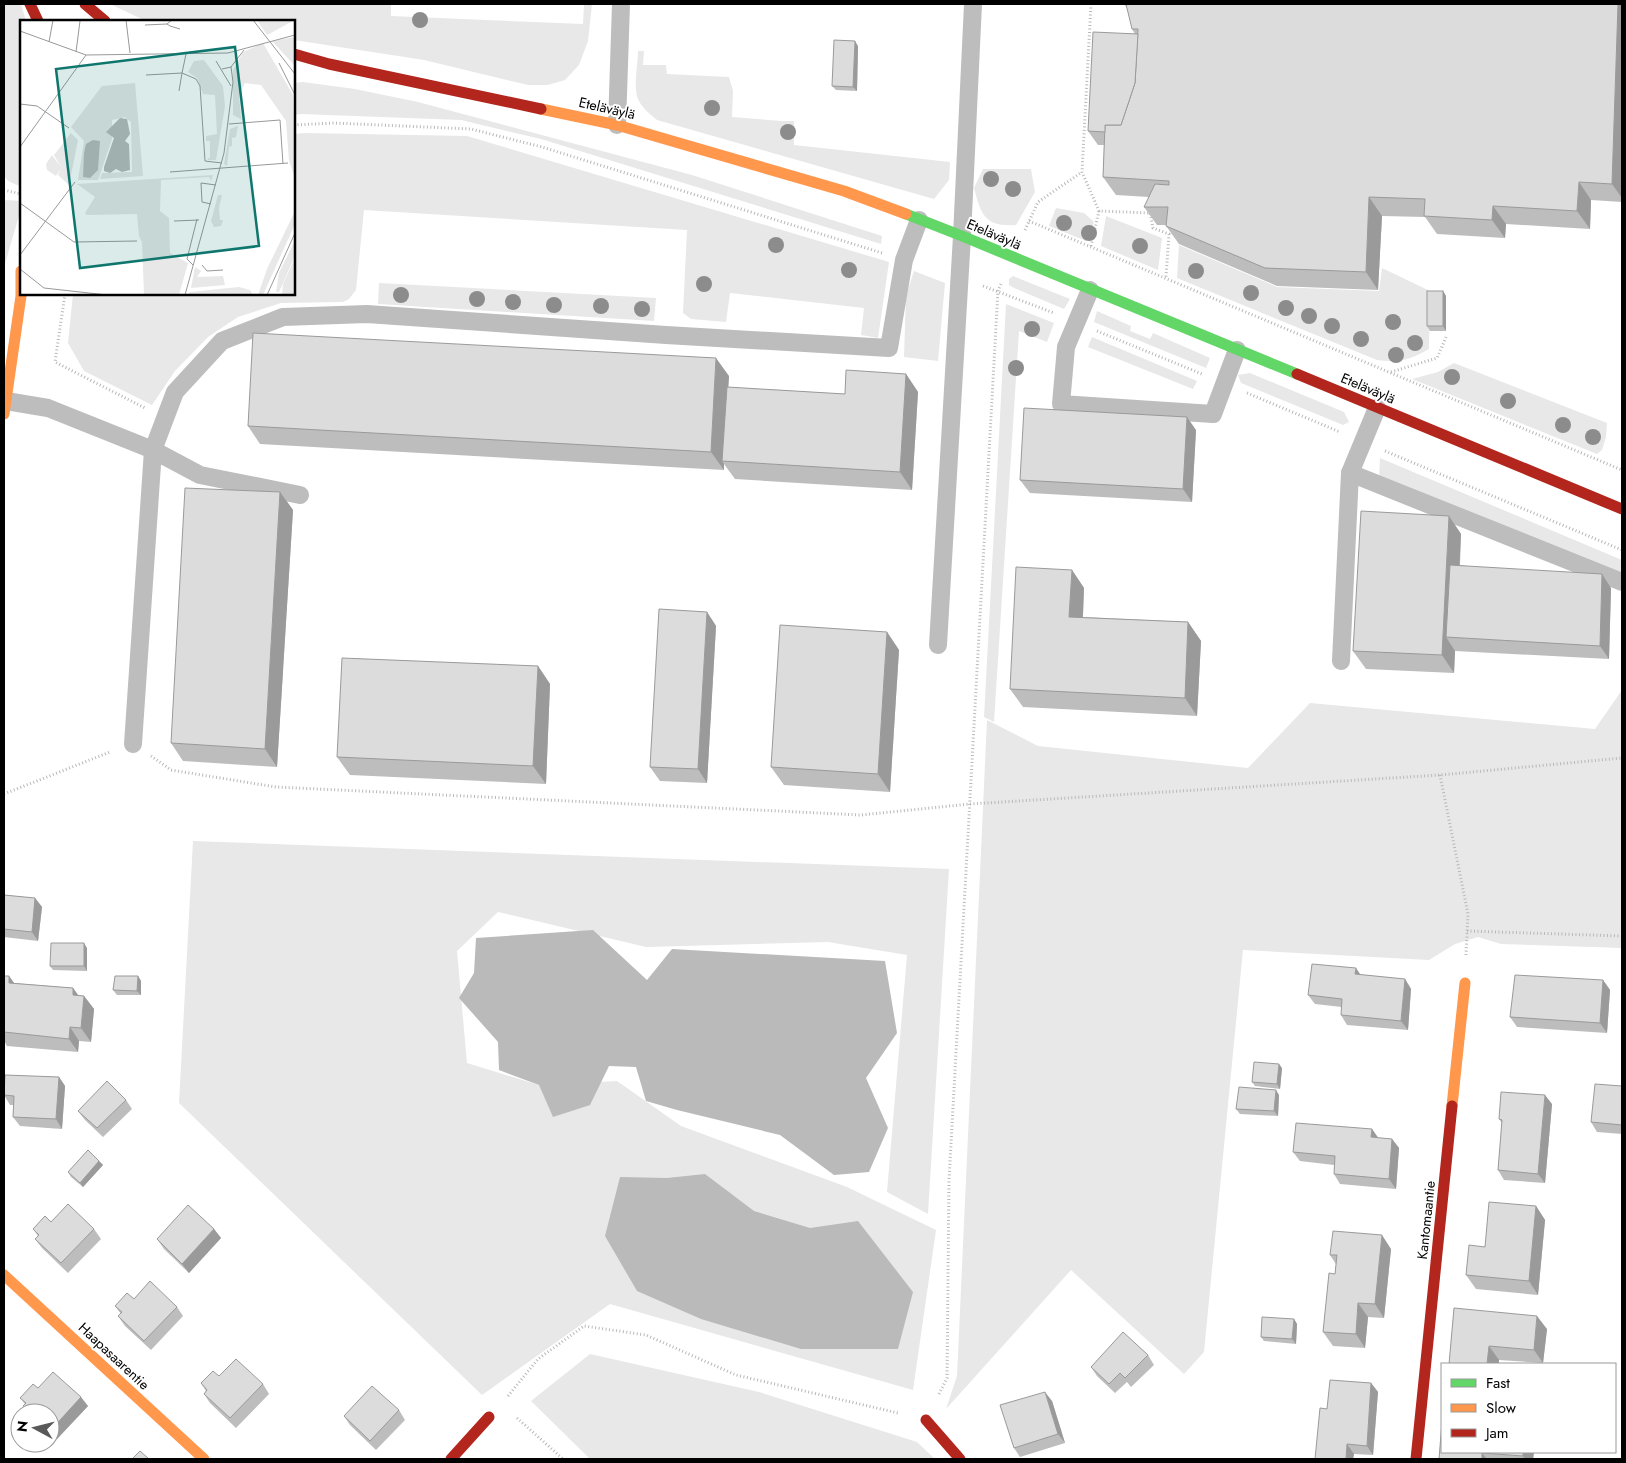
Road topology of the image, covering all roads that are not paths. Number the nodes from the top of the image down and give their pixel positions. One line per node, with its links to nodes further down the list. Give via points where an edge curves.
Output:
1 (30, 4): 5 (main road)
2 (86, 4): 6 (main road)
3 (621, 4): 10 (lane)
4 (973, 4): 12 (lane)
5 (38, 20)
6 (103, 20)
7 (295, 54): 8 (main road, Eteläväylä)
8 (329, 64): 9 (main road, Eteläväylä); 10 (main road, Eteläväylä)
9 (302, 69)
10 (617, 125): 11 (main road, Eteläväylä, via 844,191)
11 (919, 220): 12 (main road, Eteläväylä); 18 (lane, via 904,260 889,348 367,314 283,317 222,341 175,392)
12 (962, 236): 13 (main road, Eteläväylä); 23 (lane)
13 (1090, 290): 15 (main road, Eteläväylä); 15 (lane, via 1066,347 1061,404 1213,414)
14 (21, 295): 16 (main road)
15 (1237, 350): 17 (main road, Eteläväylä)
16 (5, 408): 18 (lane, via 48,408)
17 (1377, 408): 19 (lane); 21 (main road, Eteläväylä)
18 (154, 450): 20 (lane, via 200,475); 25 (lane)
19 (1350, 473): 22 (lane); 24 (lane)
20 (300, 495)
21 (1622, 509)
22 (1622, 582)
23 (938, 645)
24 (1341, 661)
25 (134, 744)
26 (1465, 983): 33 (main road, Kantomaantie)
27 (4, 1275): 30 (main road, Haapasaarentie)
28 (489, 1417): 31 (main road)
29 (926, 1420): 32 (main road)
30 (204, 1459)
31 (451, 1459)
32 (960, 1459)
33 (1416, 1459)

